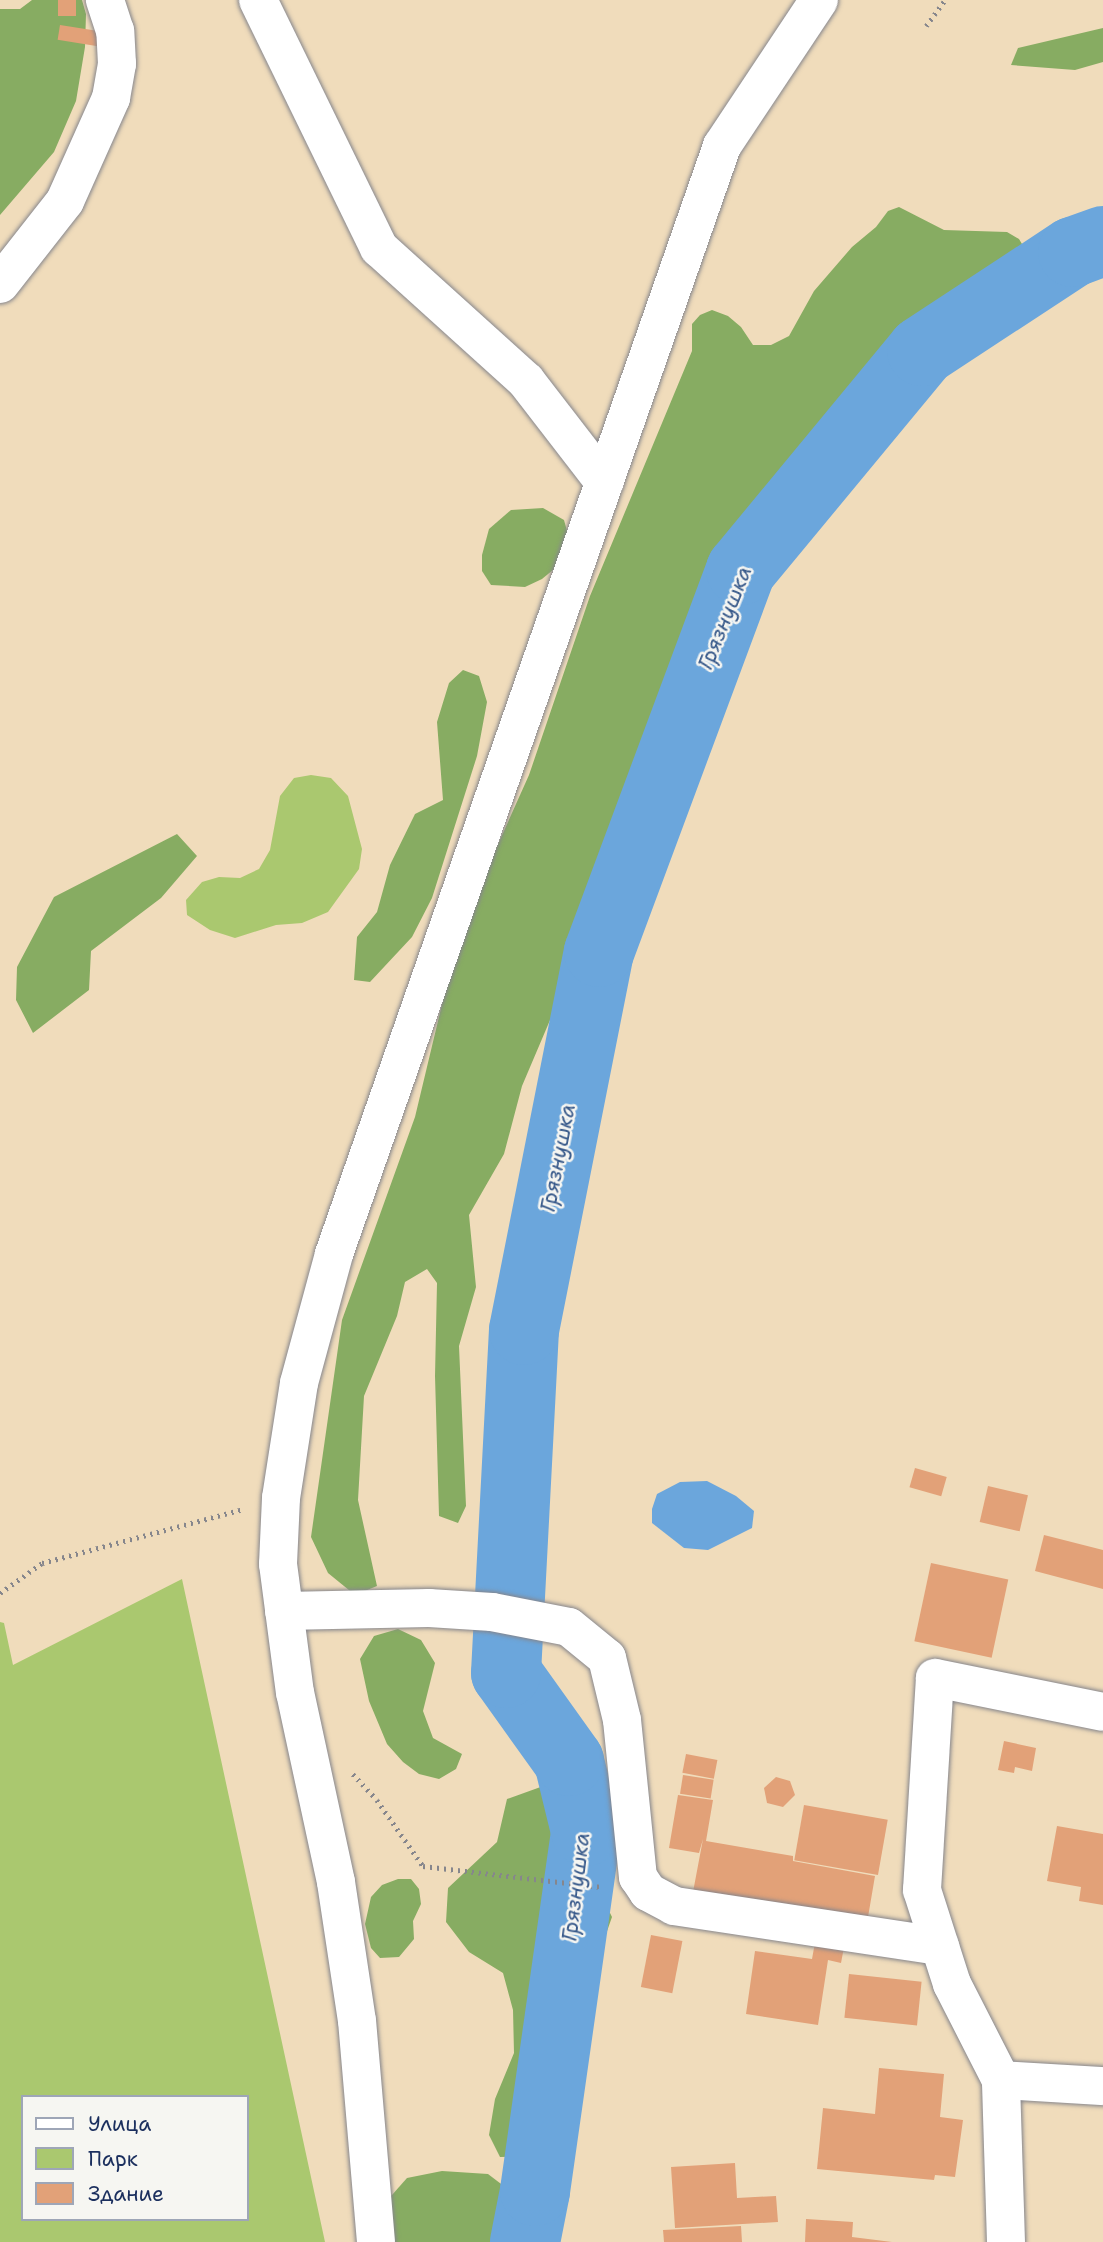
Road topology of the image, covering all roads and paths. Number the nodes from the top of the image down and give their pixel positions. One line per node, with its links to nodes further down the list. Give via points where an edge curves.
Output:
1 (105, 0): 6 (street, via 116,31 111,98 65,201)
2 (258, 0): 7 (street, via 379,248 526,382)
3 (819, 0): 7 (street, via 722,146)
4 (945, 0): 5 (path)
5 (926, 26)
6 (0, 284)
7 (604, 482): 8 (street, via 334,1254 299,1383)
8 (281, 1499): 9 (path, via 42,1563); 10 (street, via 278,1564)
9 (0, 1593)
10 (284, 1611): 14 (street, via 429,1608 492,1612 569,1627 607,1658 622,1720 638,1877 648,1892 674,1906); 17 (street, via 295,1693 336,1882 357,2021)
11 (1103, 1712): 14 (street, via 935,1678 922,1890)
12 (351, 1772): 13 (path, via 377,1800 423,1866)
13 (604, 1887)
14 (940, 1946): 15 (street, via 952,1984)
15 (1001, 2080): 16 (street); 18 (street)
16 (1103, 2086)
17 (376, 2242)
18 (1006, 2242)

